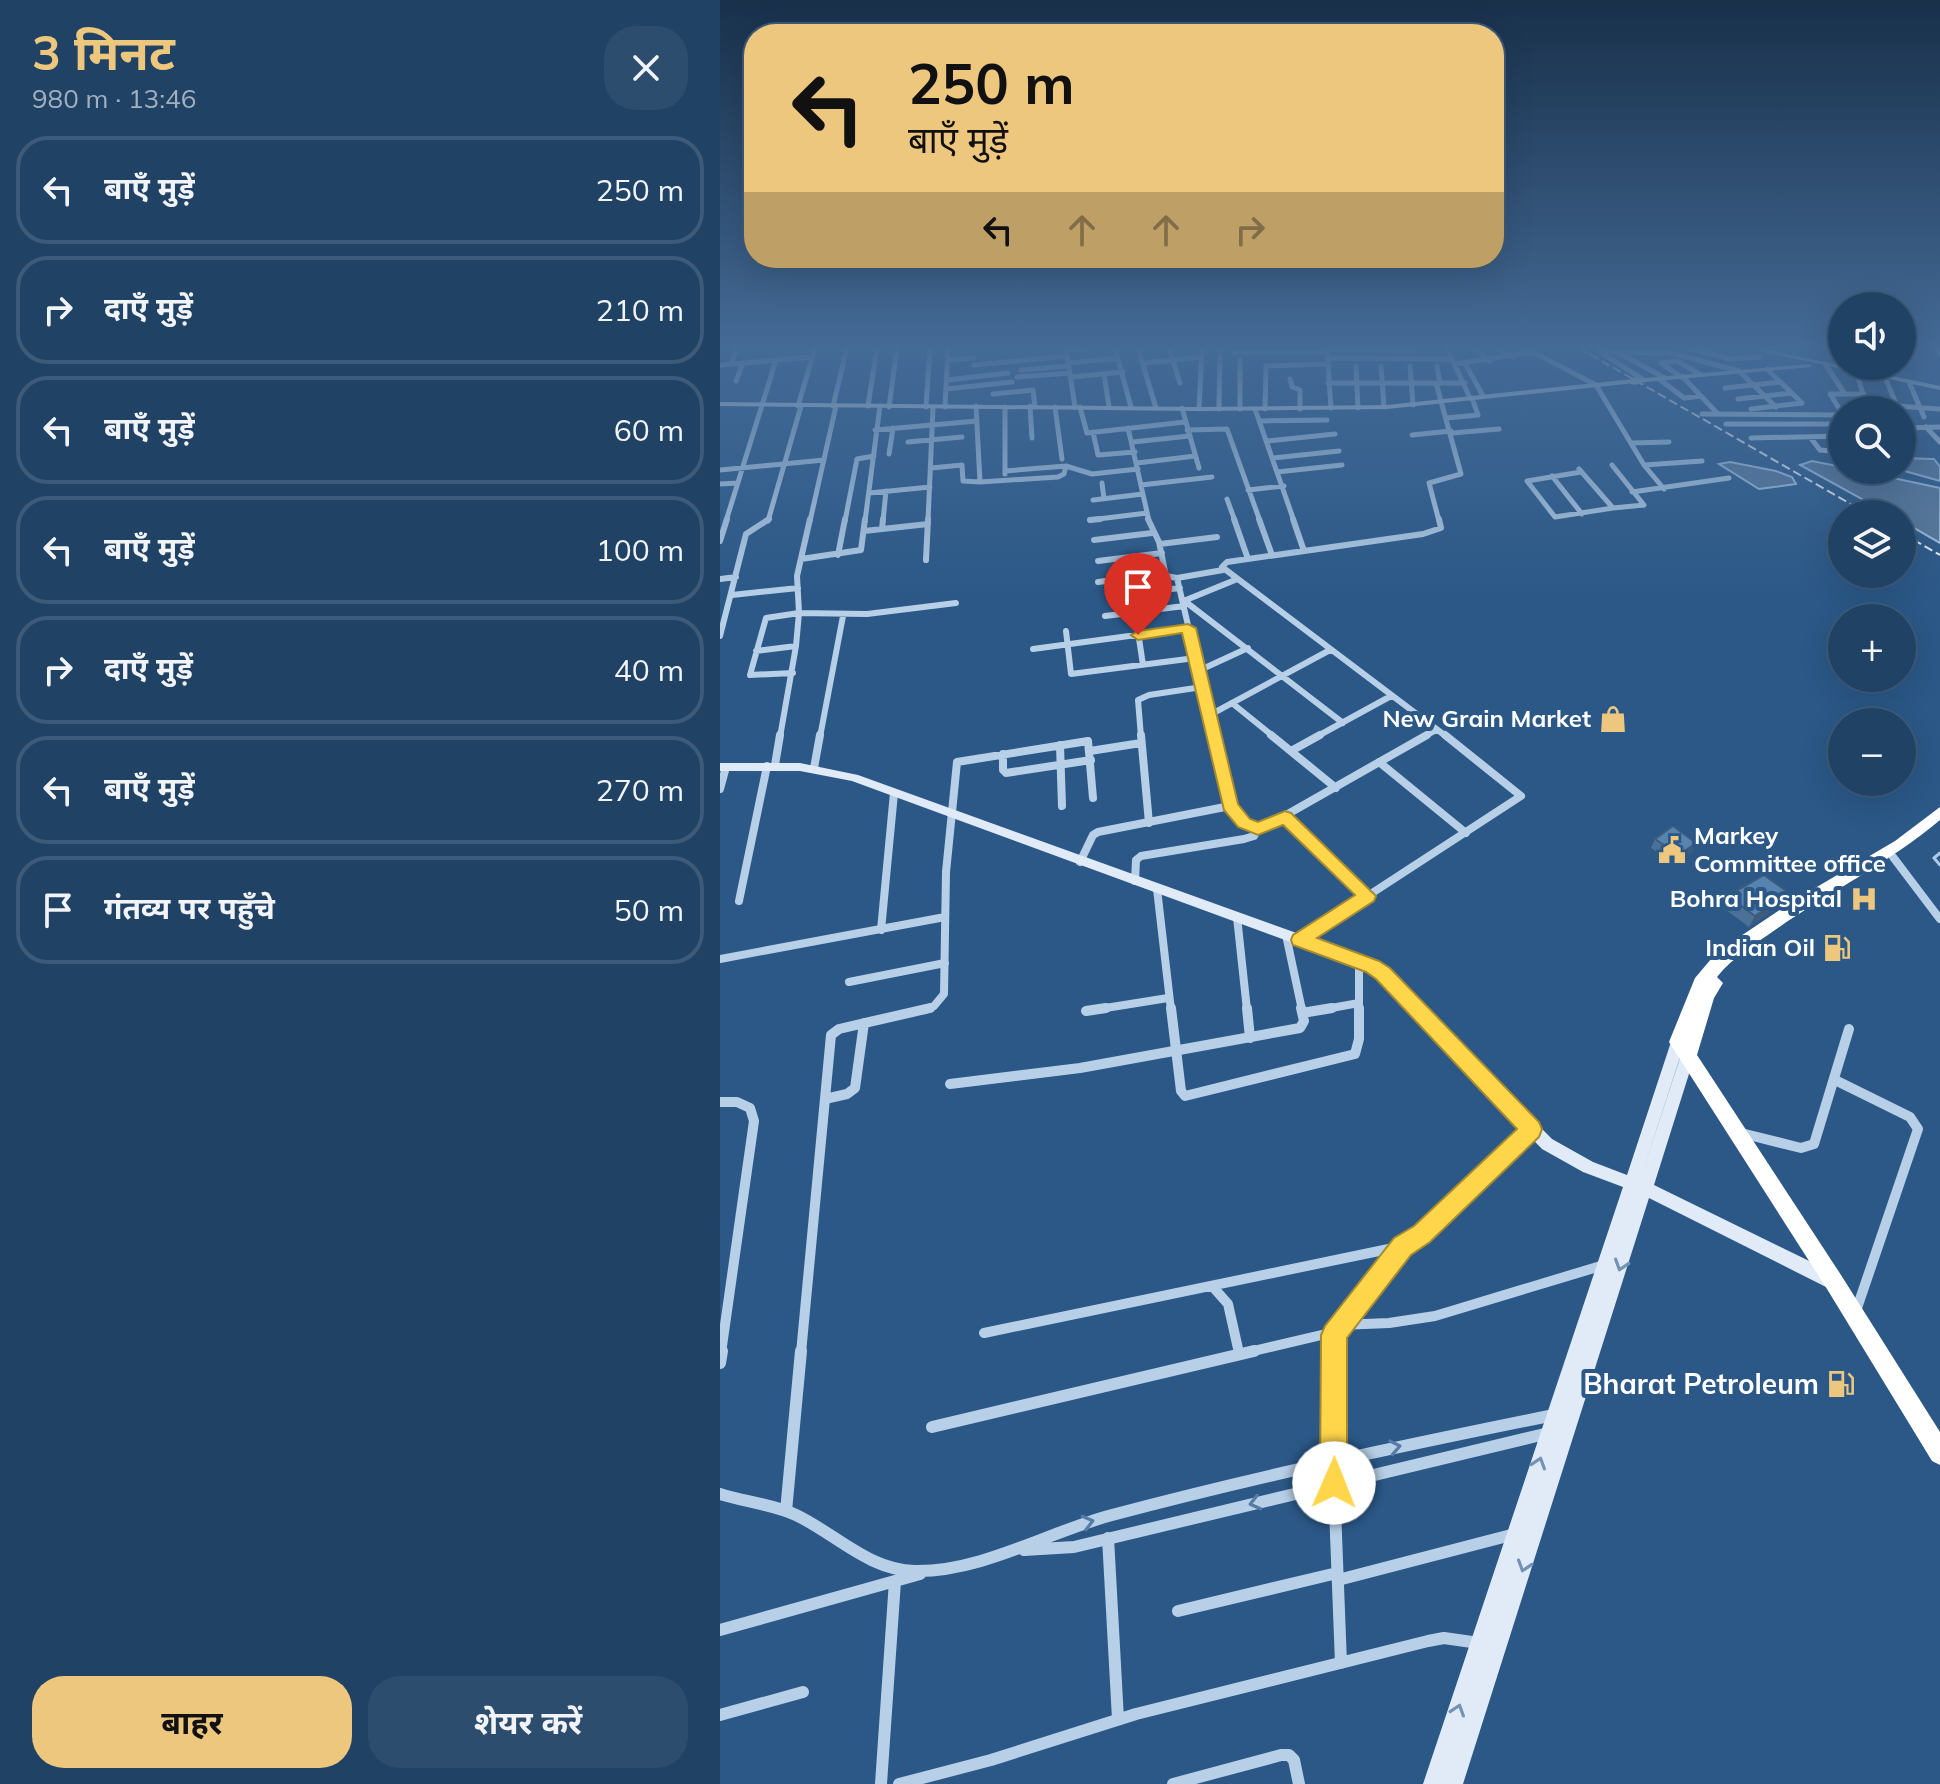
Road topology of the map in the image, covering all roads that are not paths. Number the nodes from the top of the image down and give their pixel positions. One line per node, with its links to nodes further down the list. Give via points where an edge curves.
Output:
1 (753, 431): 53 (street)
2 (794, 431): 47 (street)
3 (830, 431): 45 (street)
4 (875, 431): 41 (street)
5 (892, 431): 40 (street)
6 (933, 431): 31 (street)
7 (978, 431): 62 (street)
8 (1005, 431): 57 (street)
9 (1032, 431): 29 (street)
10 (1058, 431): 44 (street)
11 (1085, 431): 20 (street)
12 (1100, 431): 20 (street)
13 (1129, 431): 34 (street)
14 (1199, 431): 22 (street)
15 (1227, 431): 71 (street)
16 (1264, 431): 32 (street)
17 (1463, 431): 21 (street)
18 (1625, 431): 36 (street)
19 (1785, 431): 27 (street)
20 (1093, 432): 39 (street, via 1098,455)
21 (1451, 432): 24 (street); 91 (street, via 1460,476 1429,483 1441,528)
22 (1188, 433): 34 (street); 42 (street)
23 (1335, 434): 32 (street)
24 (1412, 435)
25 (1828, 436): 28 (street)
26 (962, 437): 31 (street)
27 (1789, 437): 28 (street); 30 (street)
28 (1810, 437): 38 (street, via 1820,450)
29 (1032, 438)
30 (1751, 438)
31 (932, 440): 33 (street); 54 (street)
32 (1267, 441): 43 (street)
33 (908, 442)
34 (1133, 442): 39 (street)
35 (1669, 442): 36 (street)
36 (1631, 443): 50 (street)
37 (1339, 451): 43 (street)
38 (1828, 451)
39 (1135, 452): 52 (street)
40 (889, 454)
41 (874, 456): 74 (street); 93 (street, via 857,459)
42 (1195, 456): 52 (street); 55 (street)
43 (1273, 458): 58 (street)
44 (1062, 459)
45 (824, 460): 47 (street); 95 (street)
46 (1702, 461): 50 (street)
47 (786, 464): 53 (street); 101 (street, via 768,523 746,534)
48 (1342, 465): 58 (street)
49 (1612, 465): 73 (street)
50 (1644, 465): 70 (street)
51 (1066, 466): 52 (street, via 1092,474); 57 (street); 63 (street, via 1058,477)
52 (1138, 466): 67 (street)
53 (741, 468): 56 (street); 64 (street)
54 (931, 468): 62 (street, via 962,465 963,481); 69 (street)
55 (1199, 468)
56 (720, 470)
57 (1005, 471): 63 (street)
58 (1277, 472): 68 (street)
59 (1552, 476): 79 (street, via 1580,470); 81 (street); 81 (street, via 1527,481 1553,517)
60 (1212, 477): 67 (street)
61 (1729, 478): 70 (street)
62 (980, 482): 63 (street)
63 (1005, 482)
64 (738, 483): 66 (street); 89 (street)
65 (1102, 483): 76 (street)
66 (720, 484)
67 (1141, 485): 75 (street)
68 (1284, 486): 71 (street); 91 (street)
69 (930, 487): 72 (street); 83 (street)
70 (1664, 489): 73 (street)
71 (1248, 490): 94 (street)
72 (886, 491): 74 (street); 84 (street)
73 (1632, 492): 79 (street, via 1644,505)
74 (869, 493): 85 (street)
75 (1143, 494): 76 (street); 80 (street)
76 (1104, 499): 78 (street)
77 (1227, 499): 96 (street)
78 (1093, 500)
79 (1613, 508): 81 (street)
80 (1147, 513): 82 (street); 86 (street)
81 (1582, 514)
82 (1090, 520)
83 (928, 524): 84 (street); 97 (street)
84 (882, 529): 85 (street)
85 (864, 531): 93 (street, via 860,552)
86 (1152, 533): 88 (street); 90 (street)
87 (1217, 537): 90 (street)
88 (1094, 540)
89 (720, 541)
90 (1160, 544): 92 (street)
91 (1304, 551): 94 (street)
92 (1162, 553): 98 (street); 100 (street)
93 (838, 555): 95 (street)
94 (1272, 555): 96 (street)
95 (801, 559): 107 (street)
96 (1248, 559): 99 (street, via 1223,564)
97 (926, 560)
98 (1098, 561)
99 (1223, 570): 102 (street); 105 (street)
100 (1165, 573): 102 (street); 104 (street)
101 (736, 577): 103 (street); 109 (street)
102 (1177, 578): 108 (street)
103 (720, 579)
104 (1108, 580): 106 (street); 108 (street, via 1113,596)
105 (1235, 580): 110 (street); 124 (street)
106 (1098, 582)
107 (798, 588): 109 (street); 113 (street)
108 (1180, 588): 110 (street)
109 (732, 595): 119 (street)
110 (1184, 602): 112 (street); 116 (street); 122 (street)
111 (956, 603): 114 (street)
112 (1135, 612): 115 (street); 118 (street)
113 (799, 613): 114 (street); 121 (street); 125 (street, via 766,618)
114 (843, 616): 146 (street)
115 (1105, 616)
116 (1188, 628): 118 (street); 126 (street)
117 (1066, 631): 120 (street)
118 (1138, 635): 120 (street); 127 (street)
119 (720, 636)
120 (1067, 644): 123 (street); 127 (street, via 1071,674)
121 (796, 646): 125 (street); 129 (street)
122 (1248, 648): 128 (street); 130 (street)
123 (1033, 649)
124 (1330, 650): 130 (street); 132 (street)
125 (756, 651): 129 (street, via 752,676)
126 (1195, 658): 127 (street); 128 (street)
127 (1143, 665)
128 (1198, 671): 131 (street)
129 (793, 673): 144 (street)
130 (1282, 677): 133 (street); 135 (street)
131 (1202, 687): 134 (street); 137 (street, via 1138,700)
132 (1391, 696): 135 (street); 136 (street)
133 (1232, 703): 134 (street); 139 (street)
134 (1208, 716): 152 (street)
135 (1343, 723): 139 (street)
136 (1436, 730): 142 (street); 158 (street, via 1521,796)
137 (1141, 743): 141 (street); 156 (street)
138 (1060, 745): 140 (street); 141 (street, via 1088,741); 143 (street)
139 (1291, 751): 147 (street)
140 (1003, 754): 143 (street, via 1006,773); 154 (street, via 957,762)
141 (1090, 756): 143 (street); 150 (street)
142 (1379, 762): 147 (street); 158 (street)
143 (1060, 765): 151 (street)
144 (771, 766): 145 (street); 146 (street); 164 (street)
145 (723, 767): 148 (street)
146 (814, 768): 149 (street)
147 (1336, 788): 155 (street)
148 (720, 789)
149 (894, 793): 154 (street); 168 (street)
150 (1093, 798)
151 (1062, 806)
152 (1230, 806): 156 (street); 157 (street, via 1244,823)
153 (1940, 812): 159 (highway)
154 (950, 813): 160 (street); 165 (street)
155 (1285, 817): 157 (street); 163 (street)
156 (1149, 823): 160 (street, via 1098,832)
157 (1258, 829): 161 (street, via 1244,839 1138,857)
158 (1466, 833): 163 (street)
159 (1896, 851): 167 (street); 182 (highway, via 1731,963 1706,986)
160 (1080, 862): 161 (street)
161 (1135, 881): 162 (street)
162 (1157, 889): 166 (street); 175 (street)
163 (1367, 896): 170 (street)
164 (739, 901)
165 (945, 917): 168 (street); 173 (street)
166 (1237, 917): 169 (street); 181 (street)
167 (1940, 919)
168 (881, 930): 171 (street)
169 (1286, 935): 170 (street); 178 (street)
170 (1300, 940): 172 (street)
171 (720, 959)
172 (1359, 961): 176 (street); 188 (street, via 1383,974)
173 (945, 963): 174 (street); 179 (street, via 944,994 934,1006)
174 (849, 982)
175 (1168, 998): 177 (street); 183 (street)
176 (1359, 1003): 178 (street); 183 (street, via 1355,1054 1322,1065 1185,1096)
177 (1086, 1011)
178 (1302, 1013): 181 (street, via 1300,1028)
179 (864, 1023): 186 (street, via 855,1088); 186 (street, via 831,1035)
180 (1849, 1029): 184 (street)
181 (1250, 1038): 183 (street)
182 (1682, 1050): 189 (highway); 190 (street)
183 (1176, 1052): 185 (street)
184 (1835, 1080): 189 (street, via 1811,1147); 195 (street, via 1910,1117 1918,1129)
185 (950, 1084)
186 (825, 1099): 207 (street)
187 (720, 1102): 199 (street, via 750,1108 754,1121)
188 (1532, 1129): 190 (street, via 1567,1157); 191 (street)
189 (1736, 1132): 193 (highway)
190 (1639, 1186): 192 (street); 193 (street); 227 (street, one-way to 227)
191 (1403, 1246): 194 (street); 196 (street)
192 (1605, 1265): 196 (street, via 1435,1316); 200 (street)
193 (1834, 1282): 195 (highway)
194 (1213, 1287): 197 (street); 198 (street, via 1228,1304)
195 (1855, 1315): 203 (highway)
196 (1337, 1330): 198 (street); 204 (street)
197 (984, 1333)
198 (1239, 1353): 201 (street)
199 (720, 1363)
200 (1556, 1415): 202 (street); 204 (street, one-way to 200)
201 (932, 1427)
202 (1549, 1433): 205 (street); 208 (street, one-way to 202)
203 (1940, 1453)
204 (1334, 1459): 205 (street); 210 (street, one-way to 204, via 1079,1524)
205 (1334, 1483): 209 (street, one-way to 209); 212 (street)
206 (720, 1494): 207 (street)
207 (786, 1511): 211 (street, via 886,1567)
208 (1516, 1534): 212 (street); 216 (street)
209 (1108, 1538): 210 (street, via 1074,1547); 220 (street)
210 (1015, 1550): 211 (street)
211 (932, 1570): 213 (street)
212 (1337, 1577): 214 (street); 217 (street)
213 (895, 1581): 215 (street); 222 (street)
214 (1178, 1611)
215 (720, 1630)
216 (1480, 1643): 217 (street, via 1444,1638); 226 (street, one-way to 216)
217 (1341, 1663): 220 (street)
218 (803, 1692): 219 (street)
219 (720, 1715)
220 (1118, 1719): 221 (street)
221 (926, 1781): 223 (street)
222 (881, 1784)
223 (899, 1784)
224 (1173, 1784): 225 (street, via 1289,1755)
225 (1299, 1784)
226 (1433, 1784)
227 (1453, 1784)

